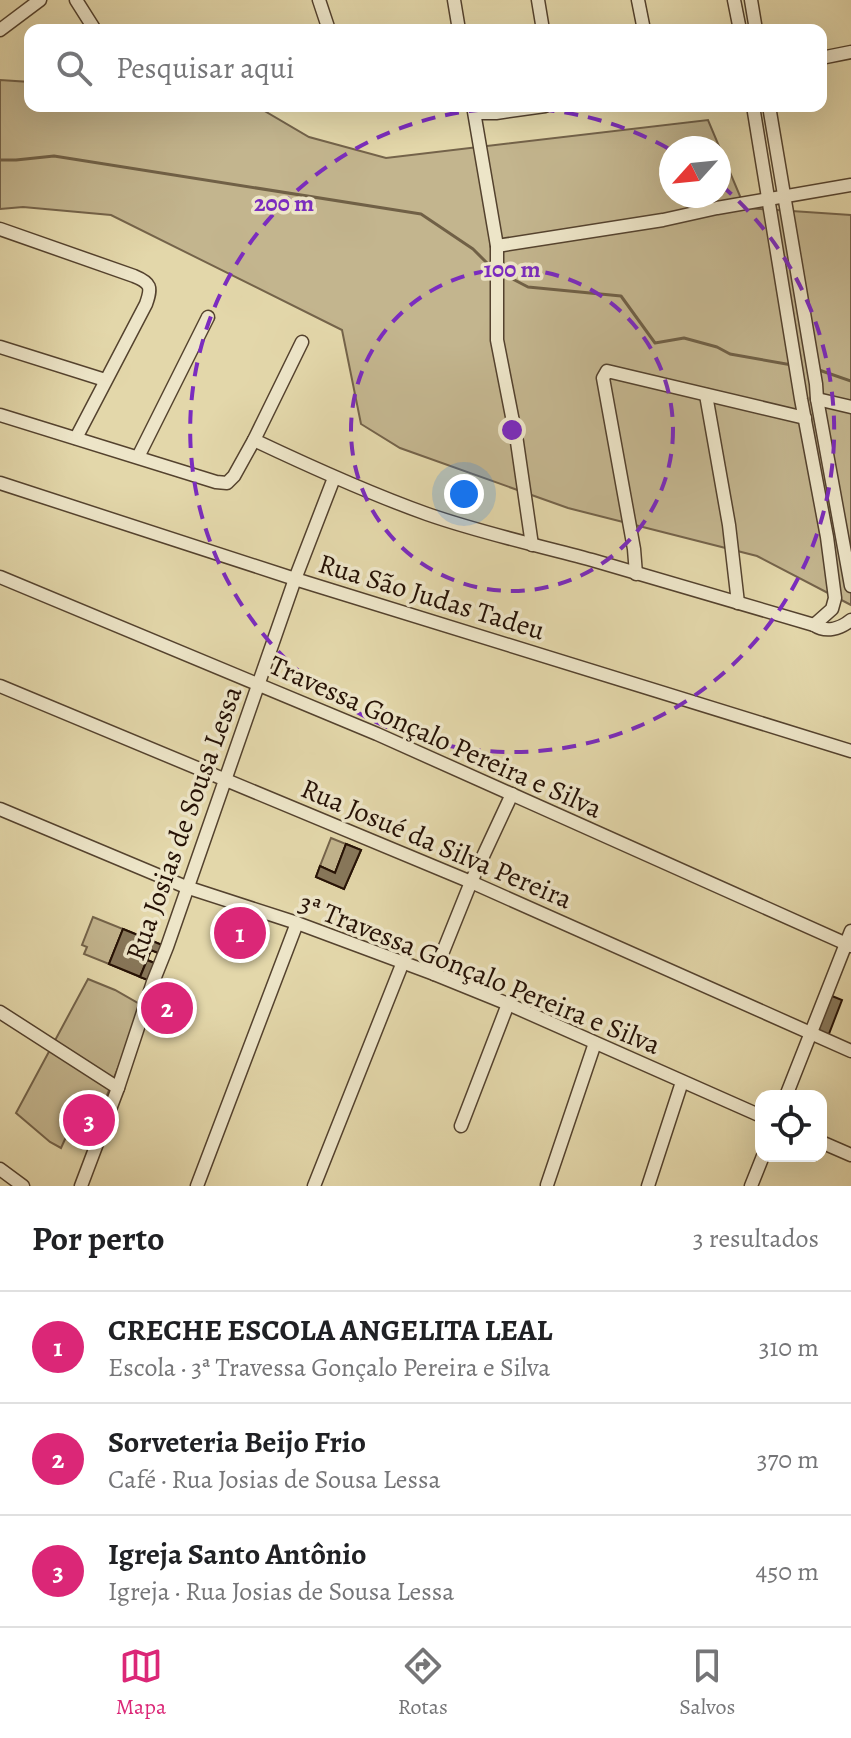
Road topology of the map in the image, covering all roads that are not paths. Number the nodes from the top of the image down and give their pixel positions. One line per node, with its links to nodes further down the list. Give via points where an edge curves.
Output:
1 (40, 0): 16 (street)
2 (76, 0): 9 (street)
3 (319, 0): 10 (street)
4 (454, 0): 11 (street)
5 (538, 0): 12 (street)
6 (638, 0): 13 (street)
7 (735, 0): 14 (street)
8 (751, 0): 15 (street)
9 (91, 24)
10 (327, 24)
11 (458, 24)
12 (542, 24)
13 (643, 24)
14 (739, 24)
15 (755, 24)
16 (0, 30)
17 (851, 52): 18 (street)
18 (827, 57)
19 (474, 112): 28 (street)
20 (754, 112): 24 (street)
21 (770, 112): 23 (street)
22 (851, 185): 23 (street)
23 (784, 197): 24 (street); 25 (street)
24 (768, 200): 26 (street); 28 (street)
25 (788, 225): 26 (street); 34 (street)
26 (773, 227): 37 (street)
27 (0, 229): 32 (street, via 147,283 146,304)
28 (497, 246): 45 (street, via 497,340)
29 (208, 317): 40 (street)
30 (302, 342): 39 (street)
31 (0, 347): 32 (street)
32 (105, 380): 38 (street)
33 (706, 395): 37 (street); 46 (street, via 607,371 603,378); 50 (street)
34 (817, 399): 35 (street); 43 (street)
35 (851, 407)
36 (0, 415): 38 (street)
37 (805, 418): 44 (street)
38 (76, 438): 40 (street)
39 (254, 440): 40 (street, via 227,483); 41 (street)
40 (138, 457)
41 (334, 478): 45 (street, via 429,515); 48 (street, Rua Josias de Sousa Lessa)
42 (0, 483): 48 (street, Rua São Judas Tadeu)
43 (842, 534): 44 (street); 49 (street)
44 (827, 537): 52 (street, via 835,604)
45 (532, 545): 46 (street)
46 (636, 574): 50 (street)
47 (0, 577): 53 (street, Travessa Gonçalo Pereira e Silva)
48 (295, 579): 53 (street, Rua Josias de Sousa Lessa); 55 (street, Rua São Judas Tadeu)
49 (851, 586)
50 (738, 603): 52 (street)
51 (850, 622): 52 (street, via 828,630)
52 (814, 625)
53 (258, 685): 56 (street, Rua Josias de Sousa Lessa); 57 (street, Travessa Gonçalo Pereira e Silva)
54 (0, 686): 56 (street, Rua Josué da Silva Pereira)
55 (851, 751)
56 (225, 779): 59 (street, Rua Josué da Silva Pereira); 60 (street, Rua Josias de Sousa Lessa)
57 (512, 794): 59 (street); 63 (street, Travessa Gonçalo Pereira e Silva)
58 (0, 809): 60 (street, 3ª Travessa Gonçalo Pereira e Silva)
59 (471, 882): 65 (street); 68 (street, Rua Josué da Silva Pereira)
60 (186, 887): 61 (street, 3ª Travessa Gonçalo Pereira e Silva); 72 (street, Rua Josias de Sousa Lessa)
61 (297, 923): 64 (street, 3ª Travessa Gonçalo Pereira e Silva); 83 (street)
62 (851, 931): 63 (street)
63 (848, 945): 68 (street)
64 (403, 962): 65 (street, 3ª Travessa Gonçalo Pereira e Silva); 84 (street)
65 (434, 974): 66 (street, 3ª Travessa Gonçalo Pereira e Silva)
66 (508, 1004): 69 (street, 3ª Travessa Gonçalo Pereira e Silva); 75 (street)
67 (0, 1012): 72 (street)
68 (811, 1032): 70 (street, Rua Josué da Silva Pereira); 73 (street)
69 (595, 1043): 71 (street, 3ª Travessa Gonçalo Pereira e Silva); 80 (street)
70 (851, 1051)
71 (682, 1082): 74 (street, 3ª Travessa Gonçalo Pereira e Silva); 85 (street)
72 (118, 1088): 82 (street, Rua Josias de Sousa Lessa)
73 (788, 1090)
74 (755, 1113)
75 (461, 1126)
76 (827, 1145): 77 (street)
77 (851, 1155)
78 (761, 1162): 86 (street)
79 (0, 1169): 81 (street)
80 (547, 1185)
81 (23, 1186)
82 (81, 1186)
83 (197, 1186)
84 (314, 1186)
85 (648, 1186)
86 (751, 1186)

